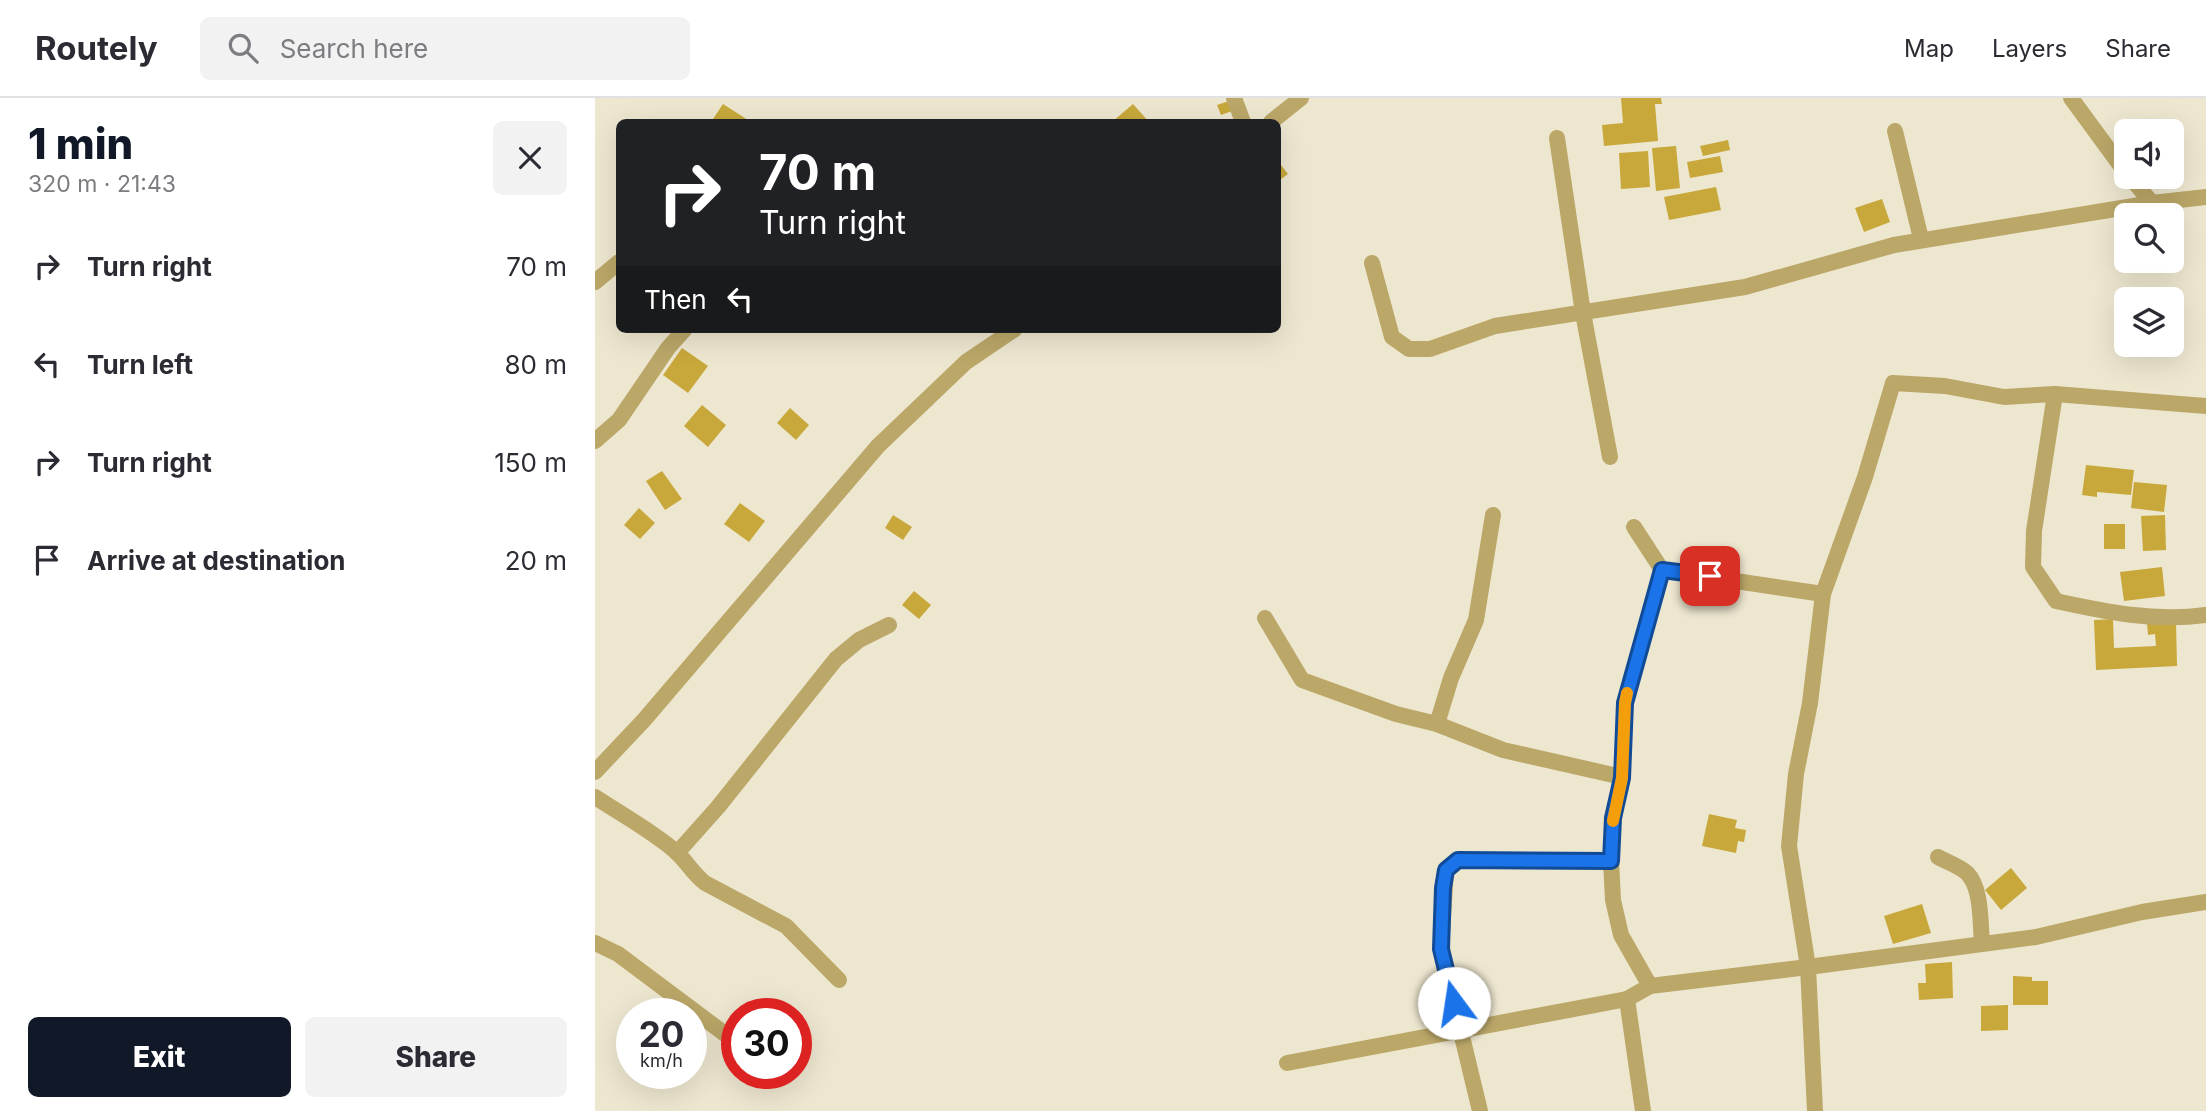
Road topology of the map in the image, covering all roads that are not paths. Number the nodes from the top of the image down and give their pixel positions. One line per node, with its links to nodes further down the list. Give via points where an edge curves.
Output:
1 (1234, 98): 4 (street)
2 (1301, 98): 5 (street)
3 (2071, 98): 8 (street)
4 (1242, 119)
5 (1275, 119)
6 (1895, 131): 12 (street)
7 (1557, 138): 16 (street)
8 (2114, 157)
9 (2141, 189): 11 (street)
10 (2206, 197): 11 (street)
11 (2152, 202): 12 (street)
12 (1921, 239): 16 (street, via 1745,288)
13 (1372, 263): 16 (street, via 1392,337 1409,349 1430,349 1495,326)
14 (616, 264): 15 (street)
15 (595, 282)
16 (1583, 313): 22 (street)
17 (681, 333): 21 (street, via 619,420)
18 (1009, 333): 31 (street, via 966,362 878,446)
19 (2055, 394): 20 (street); 26 (street, via 2004,397 1945,386 1893,383); 27 (street, via 2034,531 2033,567 2042,582 2056,601 2106,612 2135,617)
20 (2206, 406)
21 (595, 441)
22 (1610, 457)
23 (1493, 514): 30 (street, via 1476,620)
24 (1634, 527): 25 (street)
25 (1662, 570): 26 (street); 32 (street, via 1625,703)
26 (1823, 594): 40 (street, via 1789,846)
27 (2206, 615)
28 (1265, 618): 30 (street, via 1302,680)
29 (889, 625): 34 (street, via 859,640 836,659)
30 (1437, 724): 32 (street, via 1503,750)
31 (595, 772)
32 (1622, 778): 36 (street, via 1613,818)
33 (595, 797): 34 (street)
34 (677, 853): 41 (street, via 705,883 786,926)
35 (1938, 857): 38 (street, via 1972,880)
36 (1611, 861): 42 (street, via 1621,935); 44 (street, via 1458,860 1446,870 1441,949)
37 (2206, 902): 38 (street, via 2036,937)
38 (1982, 942): 40 (street)
39 (595, 943): 45 (street, via 618,954)
40 (1808, 967): 42 (street); 49 (street)
41 (839, 980)
42 (1650, 986): 43 (street)
43 (1627, 999): 44 (street); 48 (street)
44 (1460, 1029): 46 (street); 47 (street)
45 (721, 1031)
46 (1287, 1063)
47 (1479, 1111)
48 (1643, 1111)
49 (1815, 1111)

